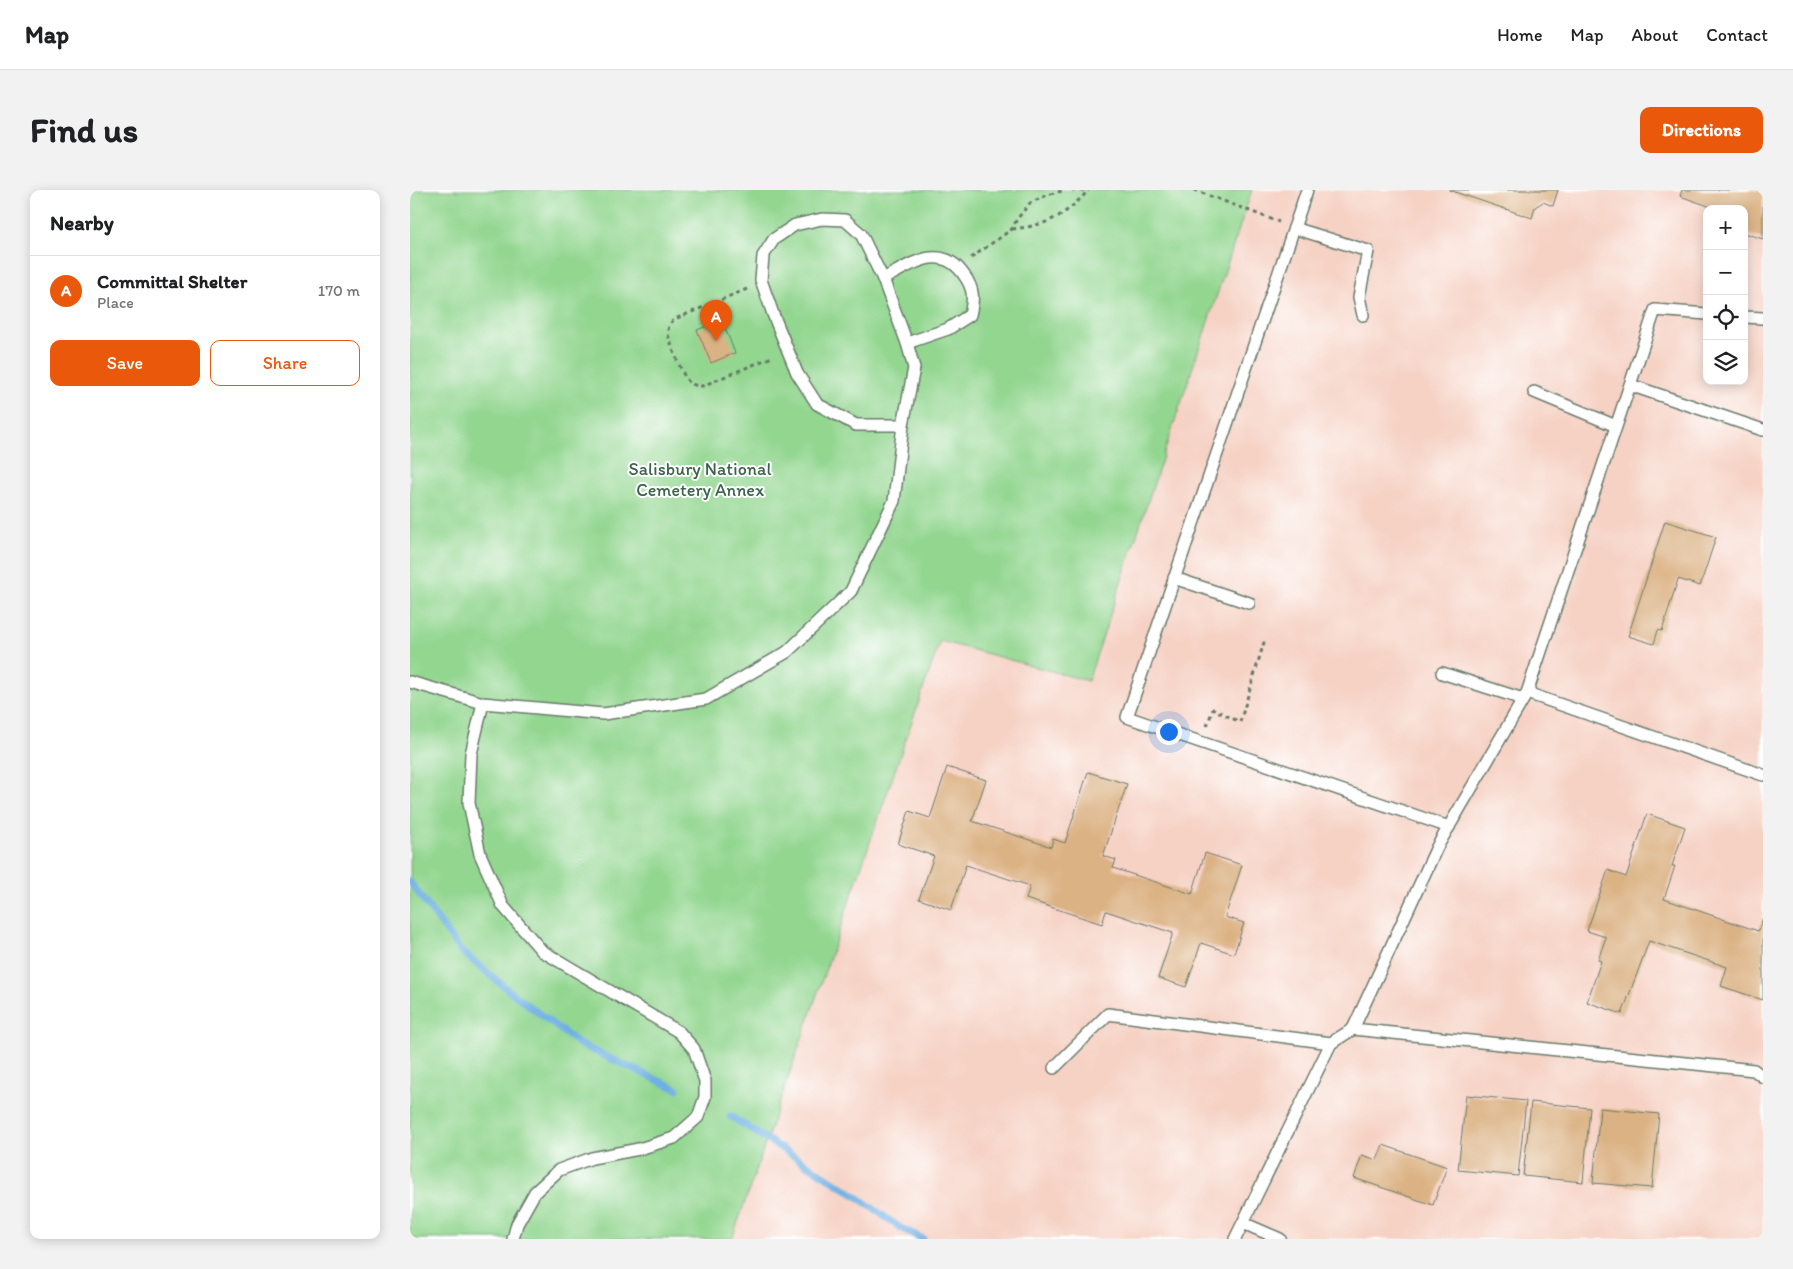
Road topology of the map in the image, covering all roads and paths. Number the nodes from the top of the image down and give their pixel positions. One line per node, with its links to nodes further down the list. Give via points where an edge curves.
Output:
1 (1065, 190): 7 (path, via 1030,203)
2 (1072, 190): 5 (path)
3 (1194, 190): 6 (path)
4 (1306, 190): 6 (lane)
5 (1089, 191): 7 (path, via 1072,208 1048,223)
6 (1294, 228): 12 (lane, via 1368,251 1359,297); 22 (lane)
7 (1012, 229): 8 (path, via 976,253)
8 (960, 269): 9 (lane, via 946,258 931,257); 15 (lane, via 970,284 973,299 970,315 948,329)
9 (882, 279): 10 (lane, via 861,234 845,220 822,219 795,225 774,239 763,256); 15 (lane)
10 (762, 283): 16 (lane); 16 (path, via 675,319 667,331 668,335 685,377 695,386)
11 (1703, 314): 17 (lane, via 1655,310)
12 (1363, 315)
13 (1748, 317): 14 (lane)
14 (1763, 318)
15 (907, 343): 19 (lane, via 914,368)
16 (788, 351): 19 (lane, via 797,373 817,404 856,425)
17 (1630, 385): 20 (lane); 21 (lane)
18 (1534, 392): 20 (lane)
19 (904, 425): 28 (lane, via 894,501 851,591 787,652 706,699 603,714)
20 (1616, 426): 27 (lane)
21 (1763, 430)
22 (1174, 578): 23 (lane); 29 (lane, via 1127,717)
23 (1249, 603)
24 (1265, 639): 29 (path, via 1240,722 1213,709)
25 (1442, 673): 27 (lane)
26 (410, 682): 28 (lane)
27 (1525, 696): 30 (lane); 31 (lane)
28 (482, 703): 37 (lane, via 471,754 469,803 480,854 502,906 542,950 678,1032 694,1049 705,1081 705,1097 698,1117 674,1138 640,1149 592,1158 559,1170 535,1192 516,1224)
29 (1201, 742): 31 (lane)
30 (1763, 775)
31 (1449, 827): 32 (lane, via 1437,846)
32 (1353, 1029): 33 (lane); 35 (lane, via 1754,1070)
33 (1331, 1043): 34 (lane, via 1108,1014); 36 (lane)
34 (1054, 1068)
35 (1763, 1077)
36 (1243, 1223): 38 (lane); 39 (lane)
37 (513, 1239)
38 (1235, 1239)
39 (1280, 1239)

